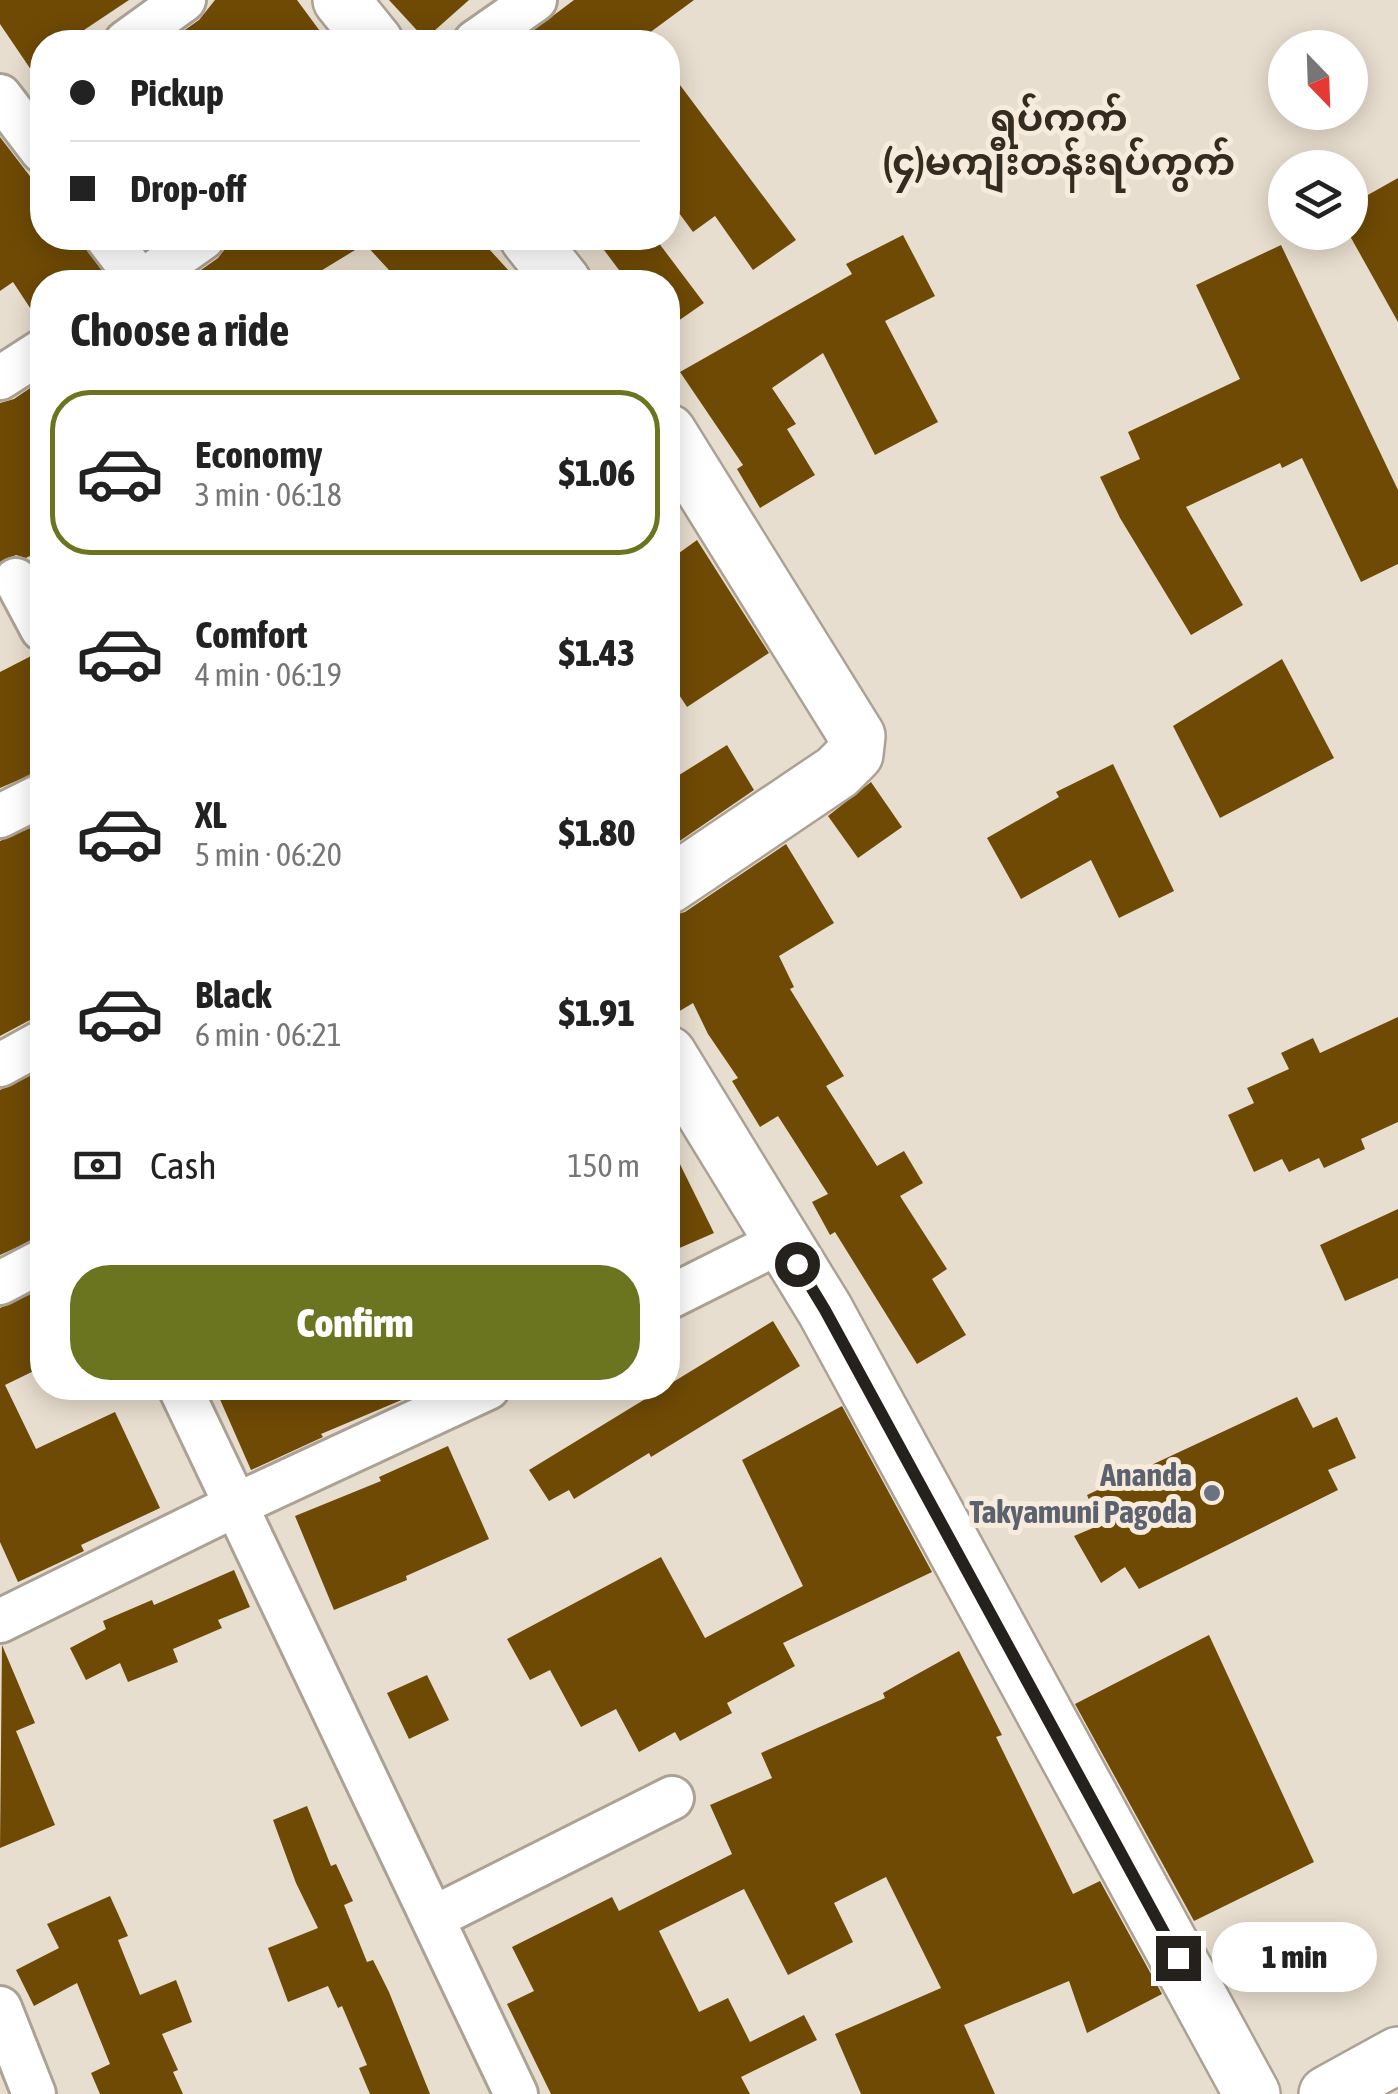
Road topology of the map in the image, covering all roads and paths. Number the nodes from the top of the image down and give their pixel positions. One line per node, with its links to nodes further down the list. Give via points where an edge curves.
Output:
1 (184, 0): 4 (street)
2 (341, 0): 5 (main road)
3 (535, 0): 6 (street)
4 (143, 30)
5 (366, 30)
6 (492, 30)
7 (116, 250): 10 (street)
8 (186, 250): 11 (street)
9 (538, 250): 12 (main road)
10 (132, 270)
11 (158, 270)
12 (553, 270)
13 (30, 359): 14 (street)
14 (0, 378)
15 (680, 451): 20 (main road, via 857,736 855,754 837,772)
16 (19, 578): 17 (street)
17 (30, 602)
18 (30, 800): 19 (street)
19 (0, 816)
20 (680, 878)
21 (30, 1049): 22 (street)
22 (0, 1065)
23 (680, 1074): 24 (main road)
24 (782, 1241): 27 (street); 38 (main road)
25 (30, 1267): 26 (street)
26 (0, 1283)
27 (680, 1292)
28 (186, 1400): 30 (street)
29 (452, 1400): 30 (street)
30 (238, 1504): 31 (street); 33 (street)
31 (0, 1621)
32 (672, 1798): 33 (street)
33 (433, 1918): 37 (street)
34 (0, 2008): 36 (street)
35 (1398, 2055): 39 (main road)
36 (34, 2094)
37 (516, 2094)
38 (1252, 2094)
39 (1327, 2094)

